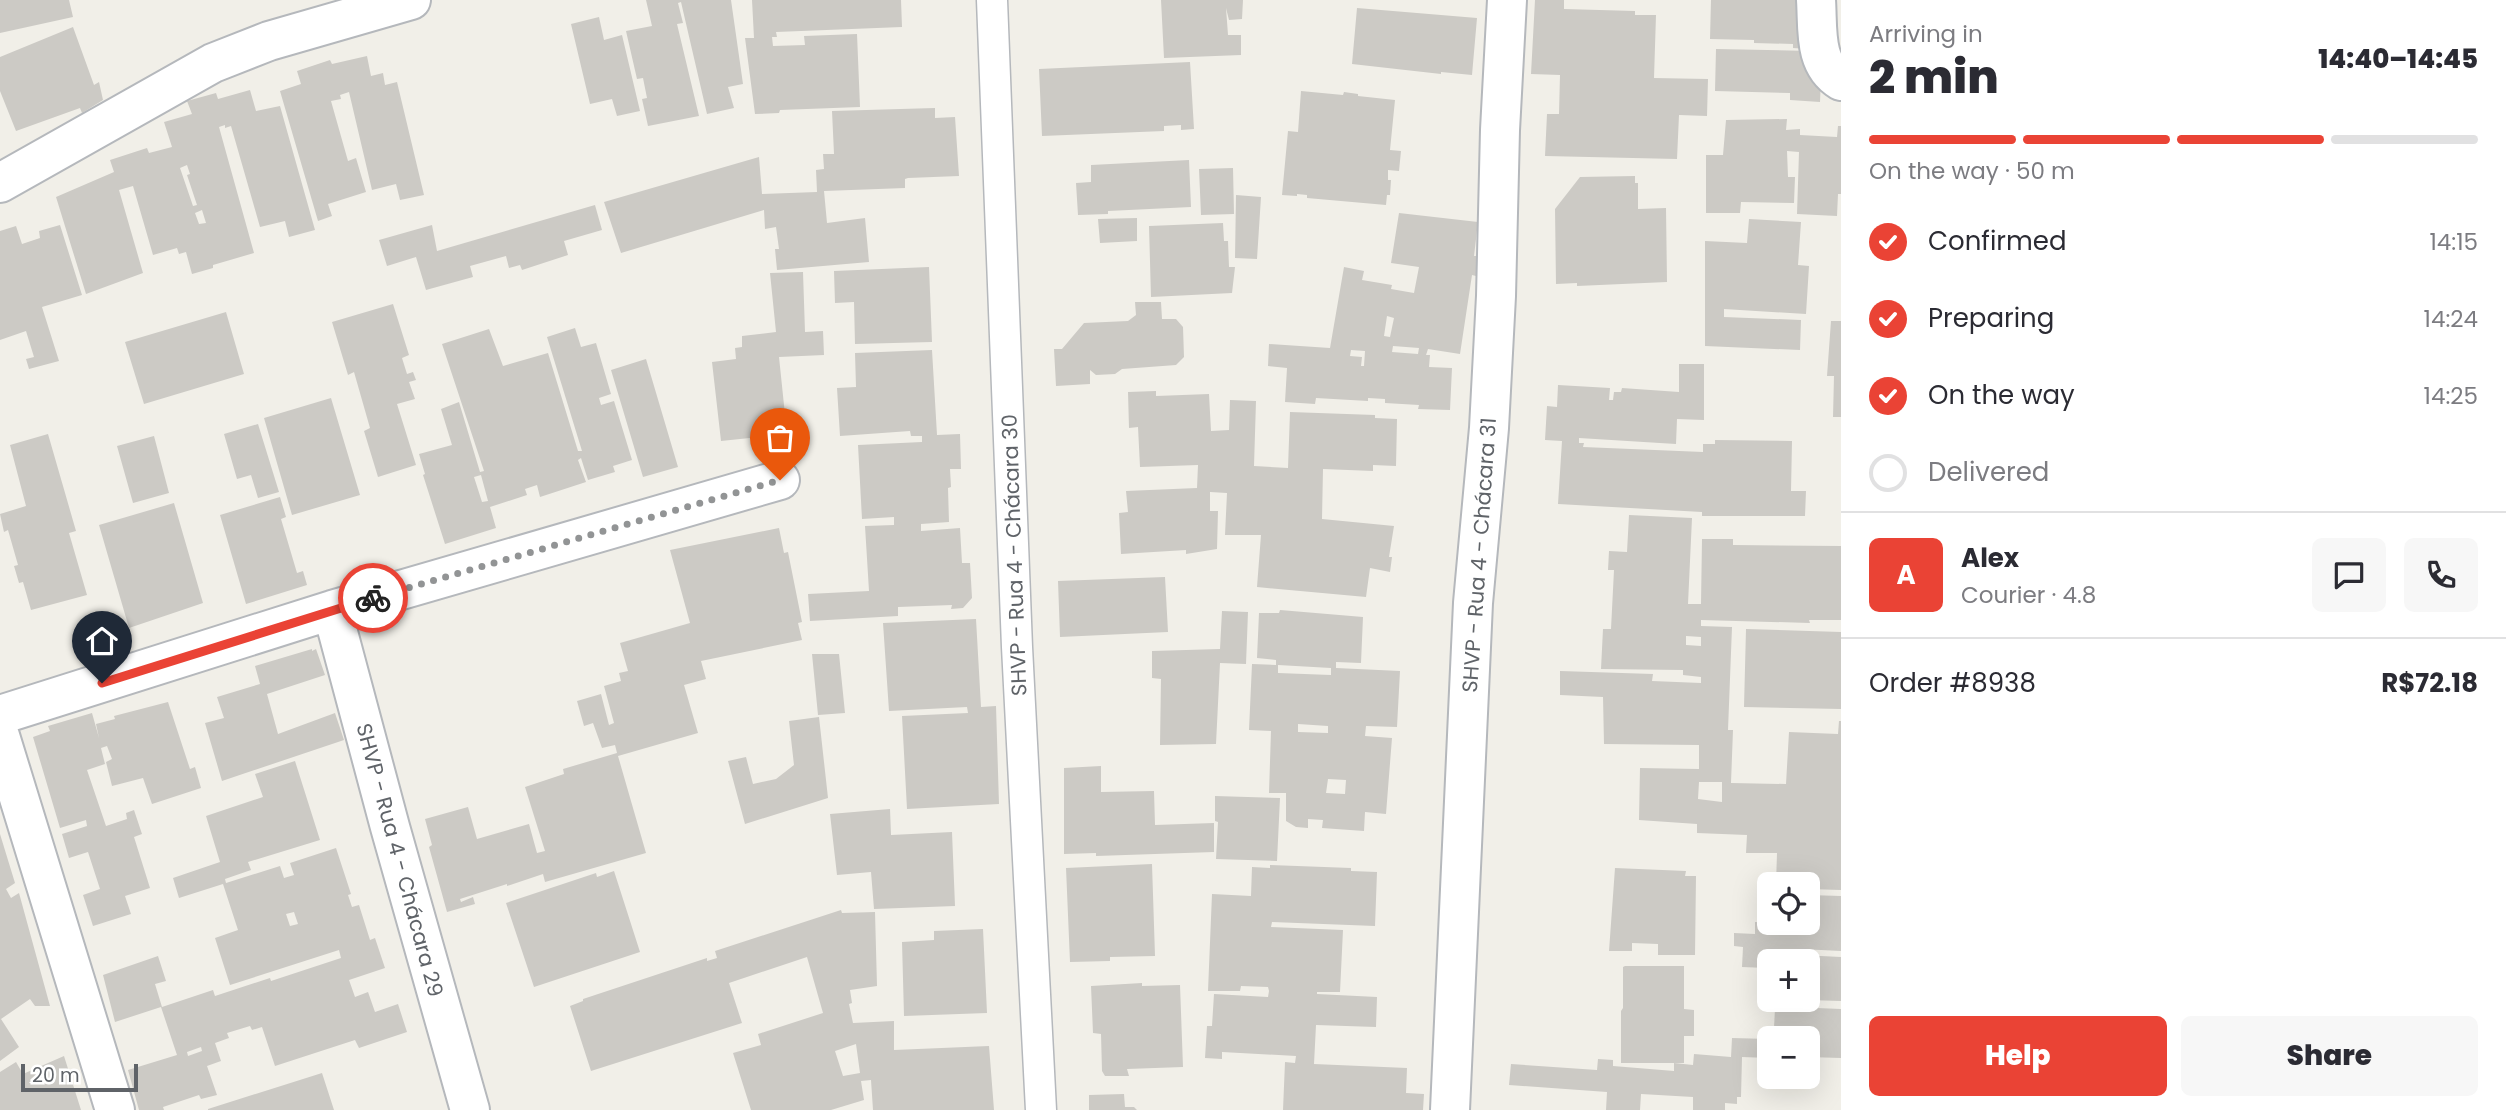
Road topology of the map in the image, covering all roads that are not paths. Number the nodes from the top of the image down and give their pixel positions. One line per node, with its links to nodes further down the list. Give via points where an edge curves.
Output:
1 (411, 0): 6 (street, via 269,41 213,63)
2 (992, 0): 13 (street, SHVP - Rua 4 - Chácara 30, via 1017,647)
3 (1507, 0): 14 (street, SHVP - Rua 4 - Chácara 31, via 1496,296 1474,603)
4 (1816, 0): 5 (street, via 1820,57)
5 (1841, 81)
6 (0, 183)
7 (780, 480): 8 (street)
8 (332, 610): 9 (street); 12 (street, SHVP - Rua 4 - Chácara 29)
9 (0, 715)
10 (0, 736): 11 (street)
11 (115, 1110)
12 (470, 1110)
13 (1041, 1110)
14 (1450, 1110)

